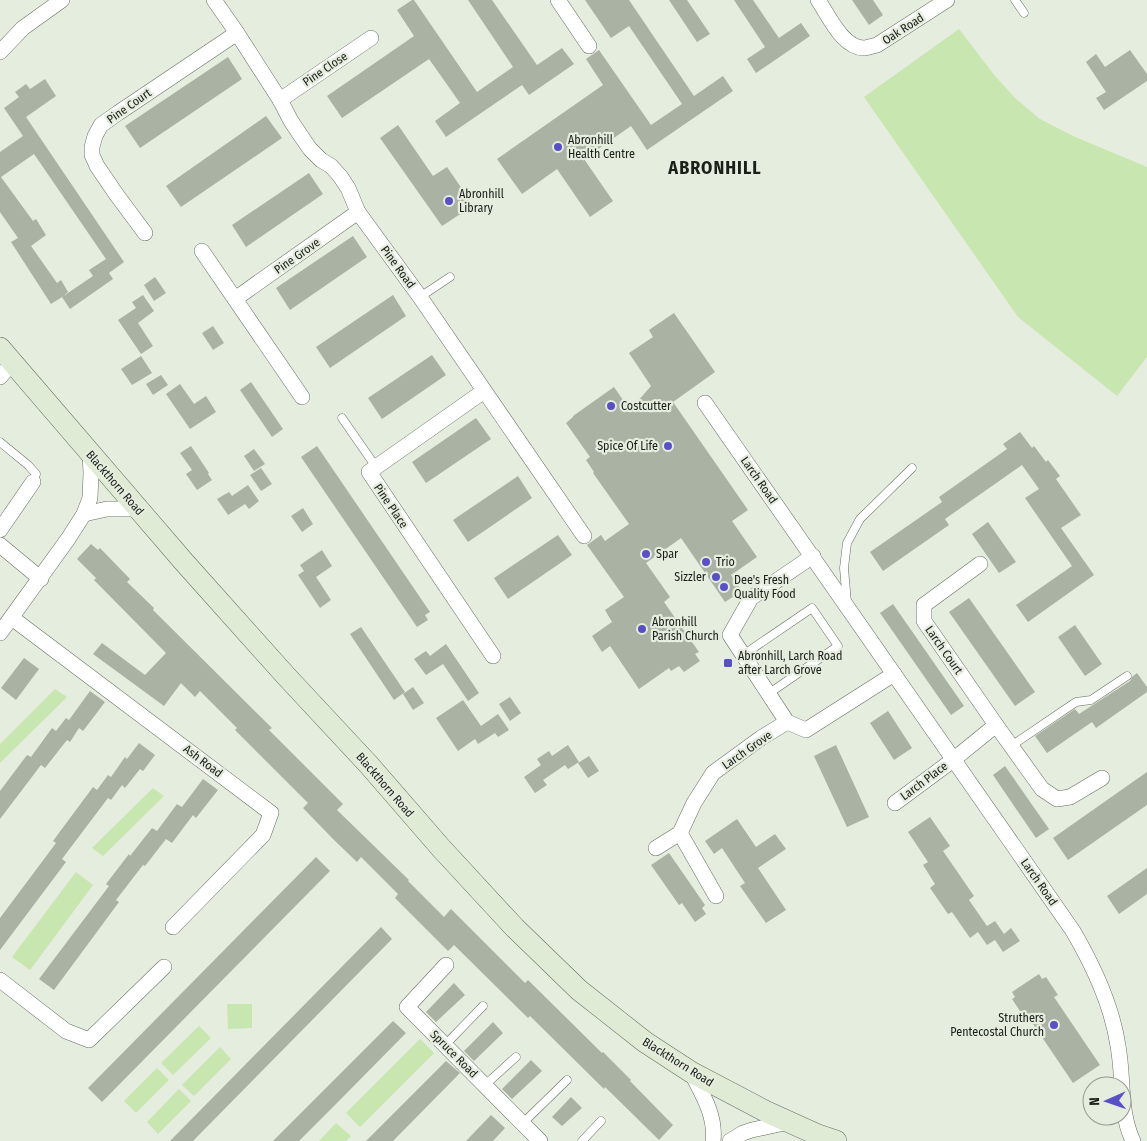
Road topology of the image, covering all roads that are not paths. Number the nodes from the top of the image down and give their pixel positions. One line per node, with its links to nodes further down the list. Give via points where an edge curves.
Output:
1 (62, 0): 11 (street, via 23,28)
2 (214, 0): 8 (street, Pine Road)
3 (558, 0): 10 (street)
4 (818, 0): 5 (street, Oak Road, via 844,39 864,48 877,45)
5 (947, 0)
6 (1015, 0): 7 (lane)
7 (1024, 13)
8 (237, 33): 12 (street, Pine Road); 14 (street, Pine Court, via 101,125 95,136 92,155 97,166)
9 (370, 38): 12 (street, Pine Close)
10 (589, 46)
11 (0, 52)
12 (280, 100): 13 (street, Pine Road, via 310,149 340,176)
13 (358, 212): 17 (street, Pine Road); 18 (street, Pine Grove)
14 (145, 233)
15 (202, 251): 18 (street)
16 (450, 277): 17 (lane)
17 (420, 297): 20 (street, Pine Road)
18 (235, 299): 21 (street)
19 (4, 362): 25 (street, Blackthorn Road)
20 (484, 391): 26 (street, Pine Place); 32 (street, Pine Road)
21 (302, 397)
22 (705, 403): 34 (street, Larch Road)
23 (342, 418): 26 (lane)
24 (0, 442): 28 (lane, via 32,469 36,474)
25 (90, 454): 29 (street, Blackthorn Road); 30 (street, via 90,498)
26 (376, 467): 41 (street, Pine Place, via 369,472)
27 (912, 468): 37 (lane, via 860,519 846,543 844,568)
28 (33, 482): 31 (street)
29 (137, 509): 30 (street, via 107,509); 61 (street, Blackthorn Road, via 515,928 579,990 645,1042)
30 (84, 514): 36 (street)
31 (0, 530)
32 (584, 536)
33 (0, 545): 36 (street)
34 (812, 556): 37 (street, Larch Road); 40 (street, via 751,598 730,635)
35 (980, 564): 46 (street, Larch Court, via 924,605 924,621)
36 (41, 579): 38 (street)
37 (848, 607): 42 (street, Larch Road)
38 (12, 618): 39 (street); 54 (street, Ash Road, via 271,813 263,835)
39 (0, 634)
40 (743, 655): 44 (street); 44 (lane, via 812,608 838,646)
41 (493, 656)
42 (894, 674): 45 (street, via 806,730); 48 (street, Larch Road)
43 (1127, 676): 47 (lane, via 1091,700 1076,702)
44 (768, 694): 45 (street)
45 (787, 722): 51 (street, Larch Grove, via 713,773)
46 (996, 725): 47 (street, Larch Court); 48 (street)
47 (1011, 746): 49 (street, Larch Court, via 1042,789 1057,799 1070,797)
48 (953, 760): 50 (street, Larch Place); 62 (street, Larch Road, via 1073,931 1094,968 1118,1044)
49 (1102, 778)
50 (895, 803)
51 (680, 833): 52 (street); 53 (street)
52 (656, 848)
53 (716, 896)
54 (173, 928)
55 (446, 965): 59 (street, Spruce Road, via 407,1007)
56 (164, 966): 57 (street, via 89,1040 66,1032)
57 (0, 980)
58 (483, 1006): 59 (lane)
59 (445, 1045): 64 (street, Spruce Road)
60 (516, 1057): 64 (lane)
61 (691, 1072): 66 (street, Blackthorn Road); 72 (street, via 710,1111)
62 (1122, 1076)
63 (567, 1080): 67 (lane)
64 (485, 1085): 67 (street, Spruce Road)
65 (601, 1121): 71 (lane)
66 (789, 1122): 73 (street, via 752,1130); 74 (street, Blackthorn Road)
67 (523, 1123): 70 (street, Spruce Road)
68 (1122, 1126): 75 (street, Larch Road)
69 (1127, 1126): 76 (street, Larch Road)
70 (540, 1141)
71 (582, 1141)
72 (713, 1141)
73 (730, 1141)
74 (836, 1141)
75 (1119, 1141)
76 (1133, 1141)

